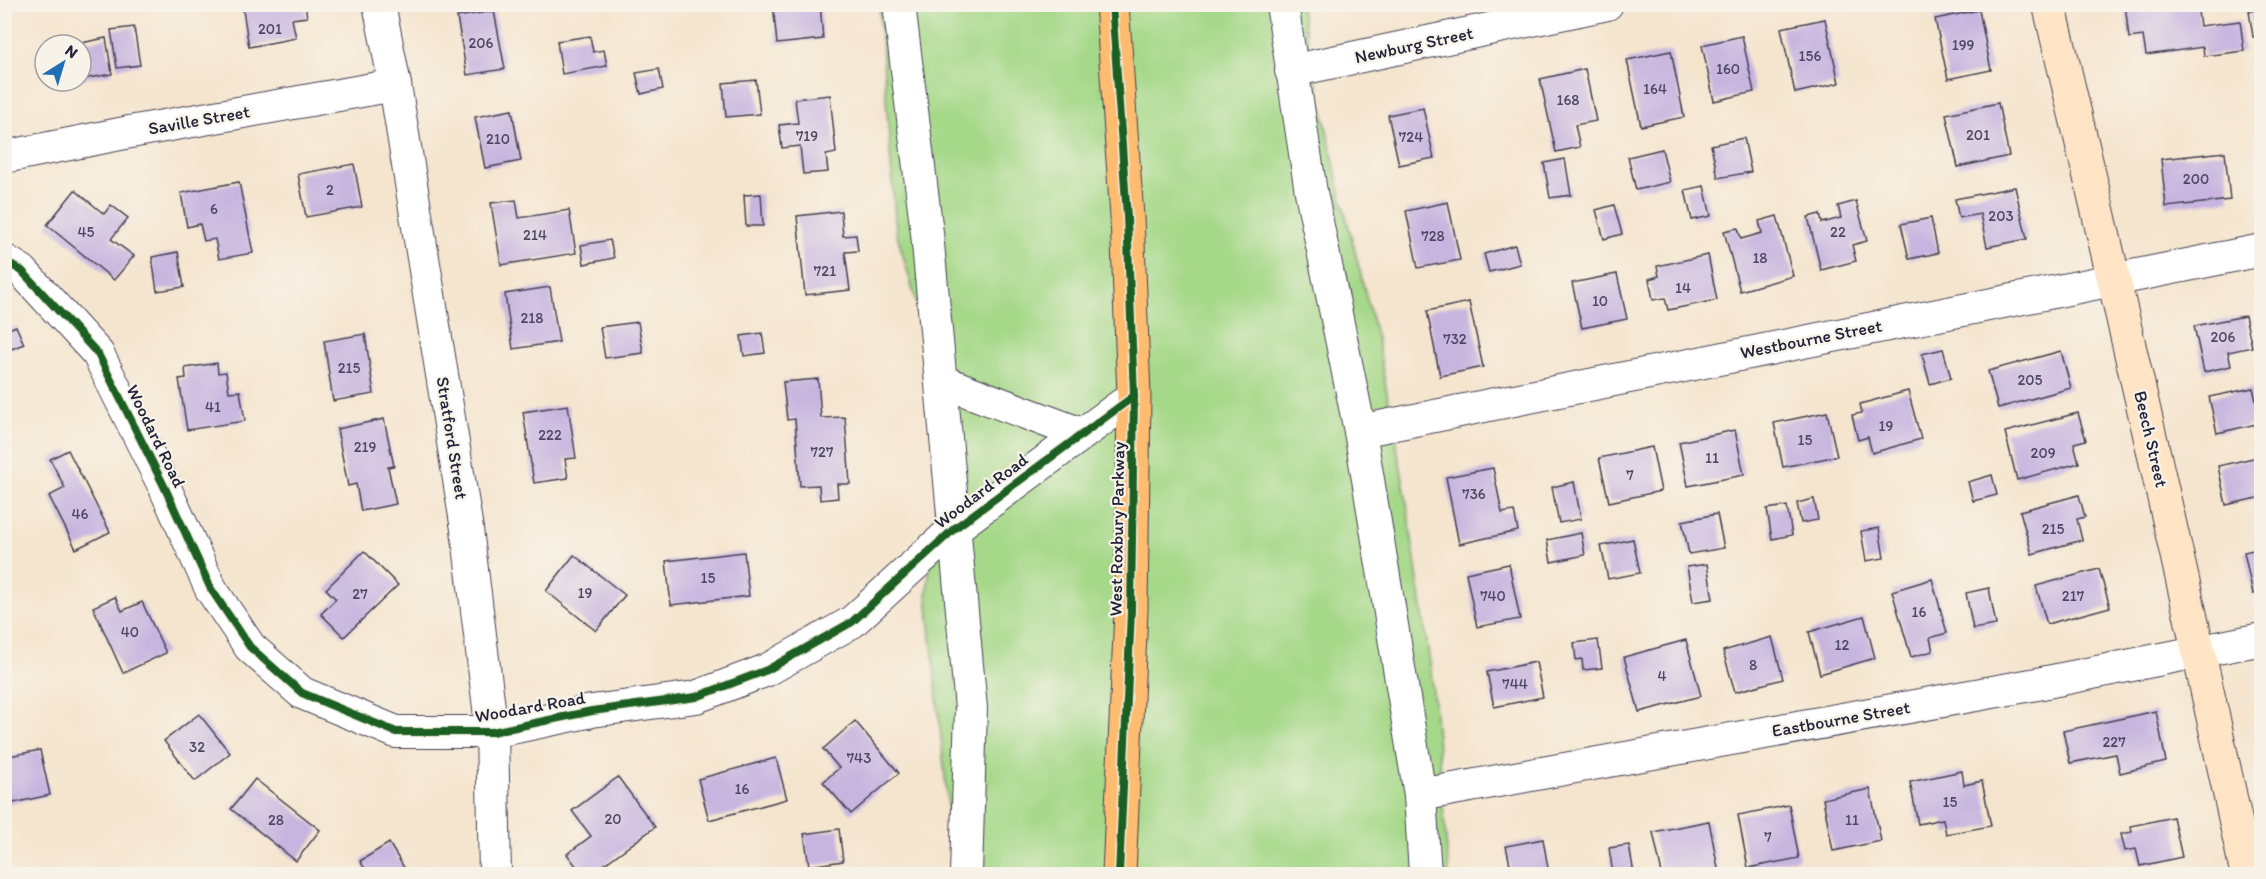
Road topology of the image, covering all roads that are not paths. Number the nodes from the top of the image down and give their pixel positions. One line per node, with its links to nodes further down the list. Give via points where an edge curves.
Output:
1 (379, 4): 8 (street, Stratford Street)
2 (899, 4): 13 (street)
3 (1112, 4): 14 (main road, West Roxbury Parkway, via 1127,217)
4 (1282, 4): 7 (street)
5 (1607, 4): 7 (street, Newburg Street)
6 (2049, 4): 12 (street, Beech Street)
7 (1292, 71): 15 (street, via 1311,192)
8 (395, 85): 9 (street, Saville Street); 20 (street, Stratford Street, via 467,529)
9 (4, 158)
10 (2262, 250): 12 (street, Westbourne Street)
11 (4, 260): 20 (street, Woodard Road, via 22,271 98,354 211,589 250,647 302,693 396,732)
12 (2114, 279): 15 (street, Westbourne Street); 19 (street, Beech Street)
13 (941, 381): 16 (street); 17 (street)
14 (1134, 396): 16 (street, Woodard Road); 24 (main road, West Roxbury Parkway, via 1131,611)
15 (1360, 430): 21 (street)
16 (1081, 434): 17 (street, Woodard Road)
17 (955, 528): 20 (street, Woodard Road, via 852,622 767,670 696,697 592,711); 23 (street, via 970,708)
18 (2262, 639): 19 (street, Eastbourne Street)
19 (2199, 652): 21 (street, Eastbourne Street); 26 (street, Beech Street)
20 (492, 732): 22 (street, Stratford Street)
21 (1420, 795): 25 (street)
22 (495, 874)
23 (966, 874)
24 (1119, 874)
25 (1425, 874)
26 (2247, 874)

